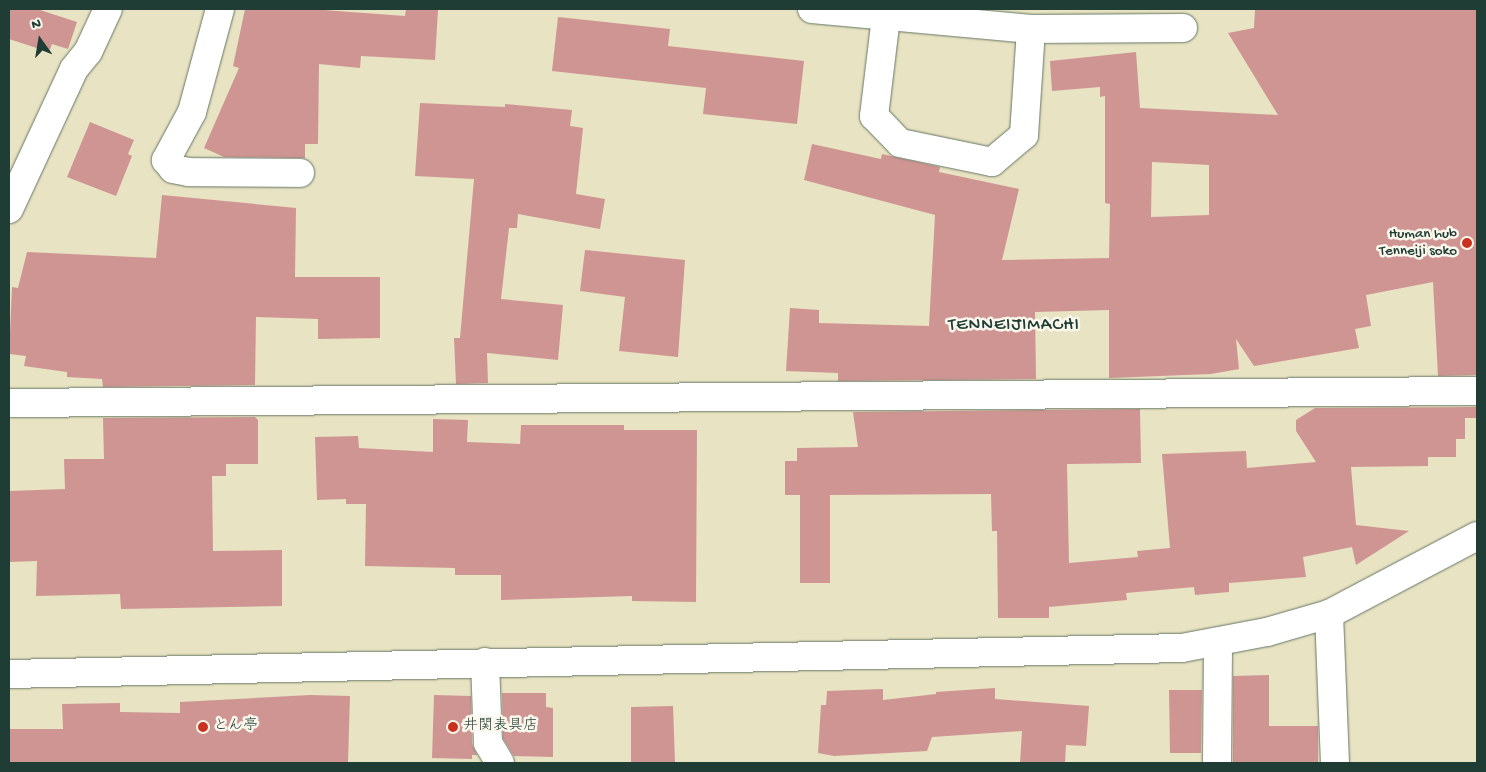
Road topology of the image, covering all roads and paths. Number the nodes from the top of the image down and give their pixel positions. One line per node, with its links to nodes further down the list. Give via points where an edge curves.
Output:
1 (108, 9): 8 (street, via 88,52 74,69)
2 (220, 9): 7 (street, via 192,112 166,160 173,169 189,172)
3 (812, 9): 4 (street)
4 (886, 17): 6 (street); 6 (street, via 874,116 900,144 992,162 1024,135)
5 (1182, 28): 6 (street)
6 (1031, 29)
7 (300, 173)
8 (9, 209)
9 (1477, 391): 10 (street)
10 (9, 403)
11 (1477, 536): 12 (street)
12 (1329, 614): 13 (street); 18 (street)
13 (1218, 642): 14 (street, via 1134,650); 17 (street)
14 (485, 662): 15 (street); 16 (street, via 488,743)
15 (9, 674)
16 (500, 763)
17 (1217, 763)
18 (1335, 763)

